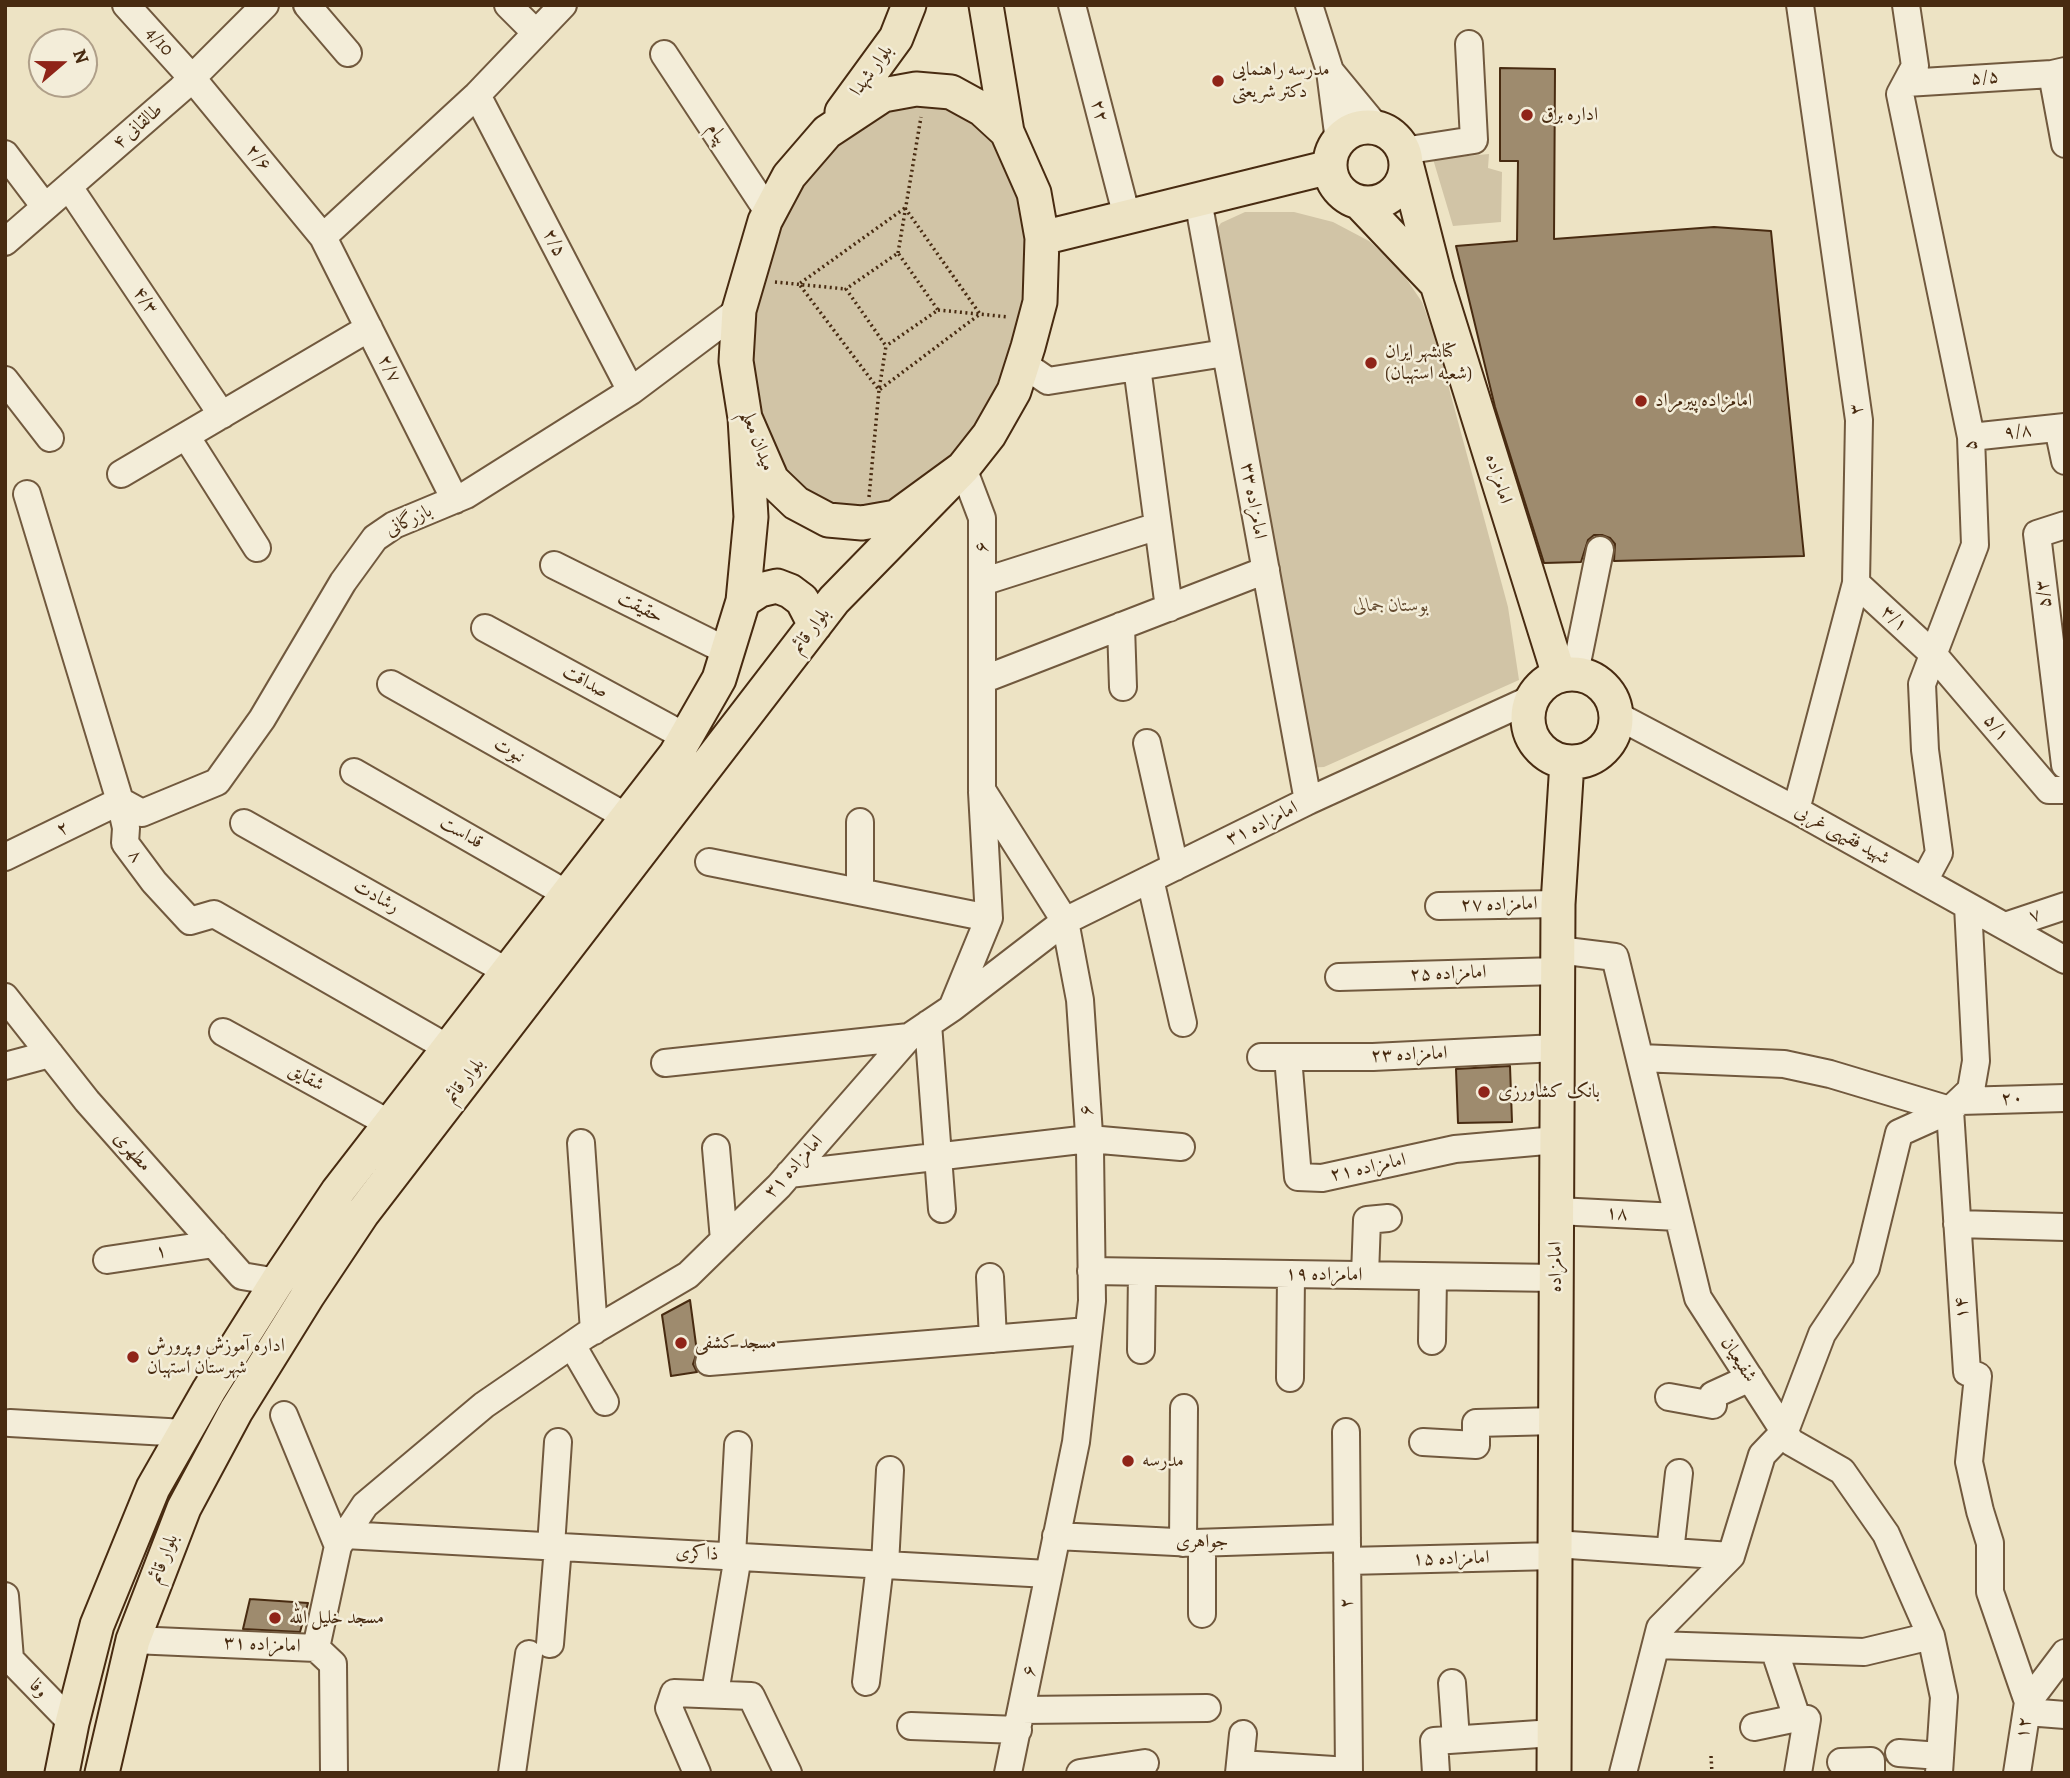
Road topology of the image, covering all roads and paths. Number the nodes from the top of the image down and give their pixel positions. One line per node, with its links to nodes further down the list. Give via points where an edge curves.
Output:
1 (125, 5): 18 (street, 4/10)
2 (265, 5): 18 (street, طالقانی ۴)
3 (307, 5): 14 (street)
4 (508, 5): 12 (street)
5 (563, 5): 12 (street)
6 (909, 5): 23 (main road, بلوار شهدا, via 896,38)
7 (986, 5): 24 (main road)
8 (1072, 5): 35 (street, ۲۲)
9 (1309, 5): 16 (street)
10 (1800, 5): 74 (street, ۳, via 1859,420)
11 (1906, 5): 19 (street, ۵, via 1915,66)
12 (536, 33): 21 (street)
13 (1469, 44): 28 (street, via 1474,140)
14 (348, 53)
15 (664, 54): 34 (street, پیام)
16 (1330, 71): 22 (street); 27 (street)
17 (2058, 73): 19 (street, ۵/۵); 25 (street)
18 (192, 78): 29 (street, طالقانی ۴); 36 (street, ۲/۶)
19 (1906, 83): 59 (street, ۵, via 1900,94)
20 (926, 90): 23 (main road, میدان معلم, via 883,95); 24 (main road, میدان معلم, via 951,92 982,108); 33 (path)
21 (477, 95): 36 (street); 54 (street, ۲/۵)
22 (1377, 128): 27 (main road, via 1353,130); 28 (main road, via 1397,141)
23 (827, 132): 34 (main road, میدان معلم, via 789,176)
24 (1007, 132): 37 (main road, میدان معلم, via 1034,193)
25 (2065, 144)
26 (5, 154): 32 (street)
27 (1334, 154): 30 (main road); 31 (main road, via 1339,190)
28 (1405, 157): 31 (main road, via 1400,186 1392,194 1382,201); 41 (main road, امامزاده)
29 (69, 187): 32 (street, طالقانی ۴); 55 (street, ۴/۳)
30 (1198, 200): 35 (main road); 49 (street, امامزاده ۳۳)
31 (1359, 202): 41 (main road)
32 (45, 207): 38 (street, طالقانی ۴)
33 (905, 208): 39 (path); 40 (path); 45 (path)
34 (769, 213): 43 (main road, میدان معلم)
35 (1127, 217): 37 (main road)
36 (323, 237): 47 (street, ۲/۷)
37 (1042, 238): 46 (main road, میدان معلم)
38 (5, 242)
39 (898, 253): 42 (path); 44 (path)
40 (799, 284): 42 (path); 43 (path); 53 (path)
41 (1437, 284): 83 (main road, امامزاده)
42 (846, 289): 48 (path)
43 (743, 295): 54 (street, بازرگانی); 56 (main road, میدان معلم, via 736,361)
44 (938, 310): 45 (path); 48 (path)
45 (980, 314): 46 (path); 53 (path)
46 (1035, 321): 50 (main road, میدان معلم)
47 (369, 328): 55 (street); 65 (street, ۲/۷)
48 (886, 346): 53 (path)
49 (1226, 353): 51 (street); 72 (street, امامزاده ۳۳)
50 (1023, 364): 51 (street, via 1048,381); 62 (main road, میدان معلم, via 1014,391 989,435)
51 (1137, 367): 68 (street)
52 (5, 380): 60 (street)
53 (879, 390): 66 (path)
54 (631, 391): 65 (street, بازرگانی)
55 (222, 415): 58 (street)
56 (745, 418): 66 (main road, میدان معلم, via 772,480 796,503 828,520); 75 (main road, بلوار قائم, via 751,517)
57 (2062, 427): 59 (street, ۹/۸); 61 (street)
58 (186, 436): 63 (street); 69 (street)
59 (1971, 437): 82 (street, ۵, via 1975,545)
60 (50, 438)
61 (2065, 461)
62 (963, 468): 66 (main road, میدان معلم, via 896,517); 73 (street, ۶, via 982,518); 77 (main road, بلوار قائم)
63 (121, 474)
64 (27, 494): 96 (street, ۸)
65 (455, 500): 96 (street, بازرگانی, via 394,525 375,538 343,582 262,719 216,782 142,813)
66 (869, 522)
67 (2065, 525): 80 (street, ۵/۳, via 2037,534)
68 (1158, 526): 73 (street); 76 (street)
69 (257, 548)
70 (1600, 550): 83 (street)
71 (554, 565): 81 (street, حقیقت)
72 (1266, 570): 76 (street); 97 (street, امامزاده ۳۳)
73 (982, 582): 84 (street, ۶)
74 (1856, 583): 82 (street, ۳/۱); 98 (street, ۳)
75 (743, 601): 77 (main road, via 777,586 802,600); 81 (main road, بلوار قائم)
76 (1169, 608): 78 (street)
77 (815, 625): 197 (main road, بلوار قائم, via 362,1214 236,1411 190,1496)
78 (1121, 626): 84 (street); 86 (street)
79 (485, 628): 89 (street, صداقت)
80 (2058, 649): 92 (street, ۵/۳)
81 (727, 651): 89 (main road, بلوار قائم, via 719,679)
82 (1933, 654): 95 (street, ۵/۱, via 2049,790); 106 (street, ۵, via 1922,684 1925,750 1939,853)
83 (1567, 674): 87 (main road, via 1542,684); 88 (main road, via 1598,682 1614,702)
84 (982, 680): 94 (street, ۶)
85 (391, 684): 99 (street, نبوت)
86 (1123, 687)
87 (1531, 699): 91 (main road, via 1528,727 1534,740 1542,751); 97 (street, امامزاده ۳۱)
88 (1616, 715): 91 (main road, via 1611,739 1603,750); 98 (street, شهید فقیهی غربی)
89 (685, 737): 99 (main road, بلوار قائم)
90 (1147, 743): 104 (street)
91 (1567, 762): 109 (main road, امامزاده)
92 (2065, 765)
93 (355, 772): 108 (street, قداست)
94 (982, 790): 113 (street); 114 (street, ۶)
95 (2065, 790)
96 (120, 801): 102 (street, ۲); 125 (street, ۸, via 125,843 190,921 214,914)
97 (1308, 801): 104 (street, امامزاده ۳۱)
98 (1796, 810): 106 (street, شهید فقیهی غربی)
99 (627, 817): 108 (main road, بلوار قائم)
100 (860, 822): 107 (street)
101 (244, 823): 118 (street, رشادت)
102 (5, 857)
103 (709, 862): 107 (street)
104 (1175, 867): 105 (street, امامزاده ۳۱)
105 (1150, 879): 114 (street, امامزاده ۳۱); 122 (street)
106 (1924, 881): 111 (street, شهید فقیهی غربی)
107 (860, 892): 113 (street)
108 (567, 894): 118 (main road, بلوار قائم)
109 (1558, 904): 110 (street, امامزاده ۲۷); 117 (main road, امامزاده)
110 (1439, 906)
111 (1968, 906): 115 (street, شهید فقیهی غربی); 134 (street, ۱۴, via 1976,1061 1971,1090)
112 (2065, 906): 115 (street, ۷)
113 (989, 918): 121 (street)
114 (1065, 921): 121 (street, امامزاده ۳۱); 136 (street, ۶, via 1080,1000)
115 (2005, 926): 116 (street, شهید فقیهی غربی)
116 (2065, 960)
117 (1558, 961): 119 (street, امامزاده ۲۵); 126 (main road, امامزاده); 130 (street, شفیعیان, via 1615,957)
118 (508, 972): 125 (main road, بلوار قائم)
119 (1339, 978)
120 (5, 997): 127 (street, مطهری)
121 (951, 1008): 123 (street, امامزاده ۳۱)
122 (1183, 1023)
123 (919, 1030): 131 (street); 141 (street); 142 (street, امامزاده ۳۱)
124 (223, 1032): 135 (street, شقایق)
125 (448, 1048): 135 (main road, بلوار قائم)
126 (1558, 1048): 129 (street, امامزاده ۲۳); 137 (main road, امامزاده)
127 (50, 1054): 132 (street); 150 (street, مطهری)
128 (1261, 1057): 129 (street, امامزاده ۲۳)
129 (1288, 1057): 137 (street, امامزاده ۲۱, via 1298,1177 1322,1178 1455,1149)
130 (1640, 1058): 134 (street, via 1784,1064); 145 (street, شفیعیان)
131 (665, 1063)
132 (5, 1066)
133 (2065, 1098): 134 (street, ۲۰)
134 (1955, 1105): 147 (street, ۱۴); 175 (street, via 1899,1133 1866,1268 1822,1334)
135 (390, 1124): 159 (main road, بلوار قائم)
136 (1089, 1139): 139 (street); 141 (street); 152 (street, ۶)
137 (1557, 1140): 144 (main road, امامزاده)
138 (581, 1143): 160 (street)
139 (1181, 1147)
140 (716, 1148): 149 (street)
141 (940, 1156): 142 (street); 143 (street)
142 (789, 1174): 149 (street, امامزاده ۳۱)
143 (942, 1209)
144 (1556, 1211): 145 (street, ۱۸); 158 (main road, امامزاده)
145 (1678, 1217): 168 (street, شفیعیان, via 1698,1298)
146 (1388, 1218): 155 (street, via 1367,1220)
147 (1957, 1223): 148 (street); 206 (street, ۱۴, via 1966,1372 1978,1376 1969,1462 1990,1543 1990,1592)
148 (2065, 1227)
149 (724, 1240): 160 (street, امامزاده ۳۱, via 688,1275)
150 (214, 1244): 151 (street, ۱); 159 (street, مطهری, via 242,1276)
151 (107, 1260)
152 (1091, 1271): 153 (street, امامزاده ۱۹); 161 (street, ۶)
153 (1142, 1272): 154 (street, امامزاده ۱۹); 165 (street)
154 (1291, 1275): 155 (street, امامزاده ۱۹); 167 (street)
155 (1365, 1275): 156 (street, امامزاده ۱۹)
156 (1433, 1276): 158 (street, امامزاده ۱۹); 163 (street)
157 (990, 1277): 162 (street)
158 (1556, 1278): 173 (main road, امامزاده)
159 (277, 1282): 177 (main road, بلوار قائم)
160 (594, 1331): 164 (street, امامزاده ۳۱)
161 (1088, 1331): 162 (street); 183 (street, ۶, via 1076,1442)
162 (993, 1339): 166 (street)
163 (1432, 1341)
164 (572, 1345): 170 (street); 184 (street, امامزاده ۳۱, via 474,1413 365,1505)
165 (1142, 1350)
166 (709, 1362)
167 (1290, 1378)
168 (1750, 1378): 169 (street, via 1713,1395 1713,1405); 175 (street, شفیعیان)
169 (1669, 1397)
170 (605, 1402)
171 (1184, 1409): 185 (street)
172 (284, 1415): 184 (street)
173 (1556, 1421): 179 (street, via 1476,1423 1476,1445); 188 (main road, امامزاده)
174 (10, 1423): 177 (street)
175 (1784, 1431): 191 (street, via 1762,1455); 196 (street, شفیعیان, via 1791,1442 1842,1471 1886,1534)
176 (1346, 1432): 187 (street, ۲)
177 (185, 1433): 211 (main road, بلوار قائم, via 153,1488 97,1625)
178 (558, 1442): 186 (street)
179 (1423, 1442)
180 (738, 1445): 190 (street)
181 (890, 1470): 192 (street)
182 (1679, 1473): 189 (street)
183 (1056, 1536): 185 (street, جواهری); 193 (street, ۶)
184 (342, 1540): 186 (street, ذاکری); 199 (street, امامزاده ۳۱)
185 (1193, 1543): 187 (street, جواهری); 195 (street)
186 (554, 1546): 190 (street, ذاکری); 227 (street, via 539,1649)
187 (1347, 1550): 188 (street, امامزاده ۱۵); 223 (street, ۲)
188 (1555, 1550): 189 (street, امامزاده ۱۵); 214 (main road, امامزاده)
189 (1670, 1552): 191 (street, امامزاده ۱۵)
190 (735, 1556): 192 (street, ذاکری); 205 (street)
191 (1731, 1556): 198 (street, via 1660,1628)
192 (882, 1565): 193 (street, ذاکری); 203 (street)
193 (1048, 1574): 210 (street, ۶)
194 (5, 1596): 202 (street)
195 (1202, 1614)
196 (1931, 1636): 200 (street, via 1864,1652); 221 (street, شفیعیان, via 1944,1697)
197 (133, 1640): 199 (street, امامزاده ۳۱); 225 (main road, بلوار قائم)
198 (1656, 1644): 200 (street); 234 (street)
199 (316, 1648): 226 (street, via 333,1664)
200 (1774, 1649): 209 (street)
201 (2065, 1653): 206 (street, ۱۲)
202 (8, 1657): 211 (street, وفا)
203 (866, 1682)
204 (1452, 1684): 216 (street)
205 (720, 1693): 228 (street, via 674,1693 669,1708); 229 (street, via 751,1696)
206 (2028, 1707): 208 (street); 238 (street, ۱۲)
207 (1207, 1708): 210 (street)
208 (2065, 1715)
209 (1797, 1718): 213 (street); 236 (street, via 1807,1719)
210 (1020, 1720): 212 (street); 230 (street, ۶)
211 (72, 1723): 224 (main road, بلوار قائم)
212 (911, 1726)
213 (1754, 1727)
214 (1554, 1733): 216 (street); 233 (main road, امامزاده)
215 (1243, 1734): 222 (street)
216 (1456, 1739): 232 (street, via 1434,1741)
217 (1899, 1753): 221 (street)
218 (1711, 1756): 235 (path)
219 (1841, 1762): 237 (street, via 1871,1761)
220 (1145, 1763): 231 (street)
221 (1939, 1764)
222 (1240, 1768): 223 (street)
223 (1349, 1772)
224 (62, 1773)
225 (102, 1773)
226 (334, 1773)
227 (512, 1773)
228 (697, 1773)
229 (788, 1773)
230 (1008, 1773)
231 (1080, 1773)
232 (1436, 1773)
233 (1554, 1773)
234 (1623, 1773)
235 (1712, 1773)
236 (1798, 1773)
237 (1871, 1773)
238 (2017, 1773)

